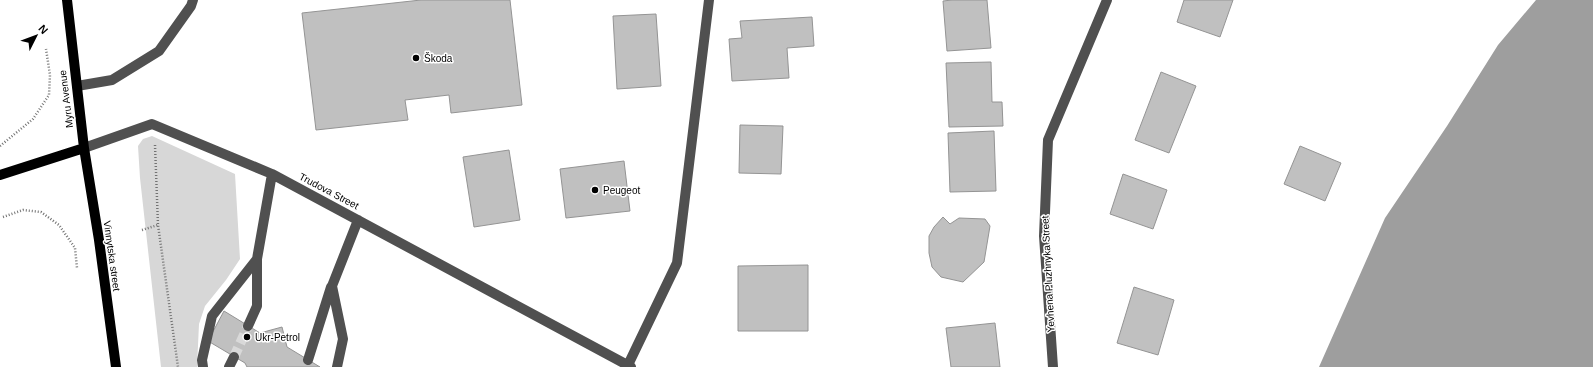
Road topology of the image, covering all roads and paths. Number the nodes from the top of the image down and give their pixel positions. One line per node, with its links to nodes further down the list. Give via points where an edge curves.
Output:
1 (67, 0): 6 (main road, Myru Avenue)
2 (709, 0): 22 (street, via 678,263)
3 (1107, 0): 28 (street, Yevhena Pluzhnyka Street, via 1048,140 1044,236)
4 (192, 3): 6 (street, via 160,51 112,80)
5 (46, 49): 8 (path, via 50,75 48,95 33,120)
6 (77, 86): 9 (main road, Myru Avenue)
7 (155, 138): 14 (path)
8 (0, 146)
9 (84, 148): 10 (street, Trudova Street, via 152,124); 11 (main road, Trudova Street); 23 (main road, Vinnytska street)
10 (272, 174): 13 (street, Trudova Street); 16 (street)
11 (0, 175)
12 (3, 217): 17 (path, via 23,210 41,212 59,225 75,248)
13 (358, 220): 18 (street); 22 (street, Trudova Street)
14 (158, 225): 15 (path); 24 (path)
15 (142, 230)
16 (258, 259): 19 (street, via 257,306); 25 (street, via 212,316 202,360)
17 (77, 268)
18 (332, 286): 21 (street); 27 (street, via 343,339)
19 (248, 326)
20 (234, 356): 26 (street)
21 (308, 360)
22 (629, 366)
23 (116, 367)
24 (178, 367)
25 (203, 367)
26 (229, 367)
27 (337, 367)
28 (1053, 367)

